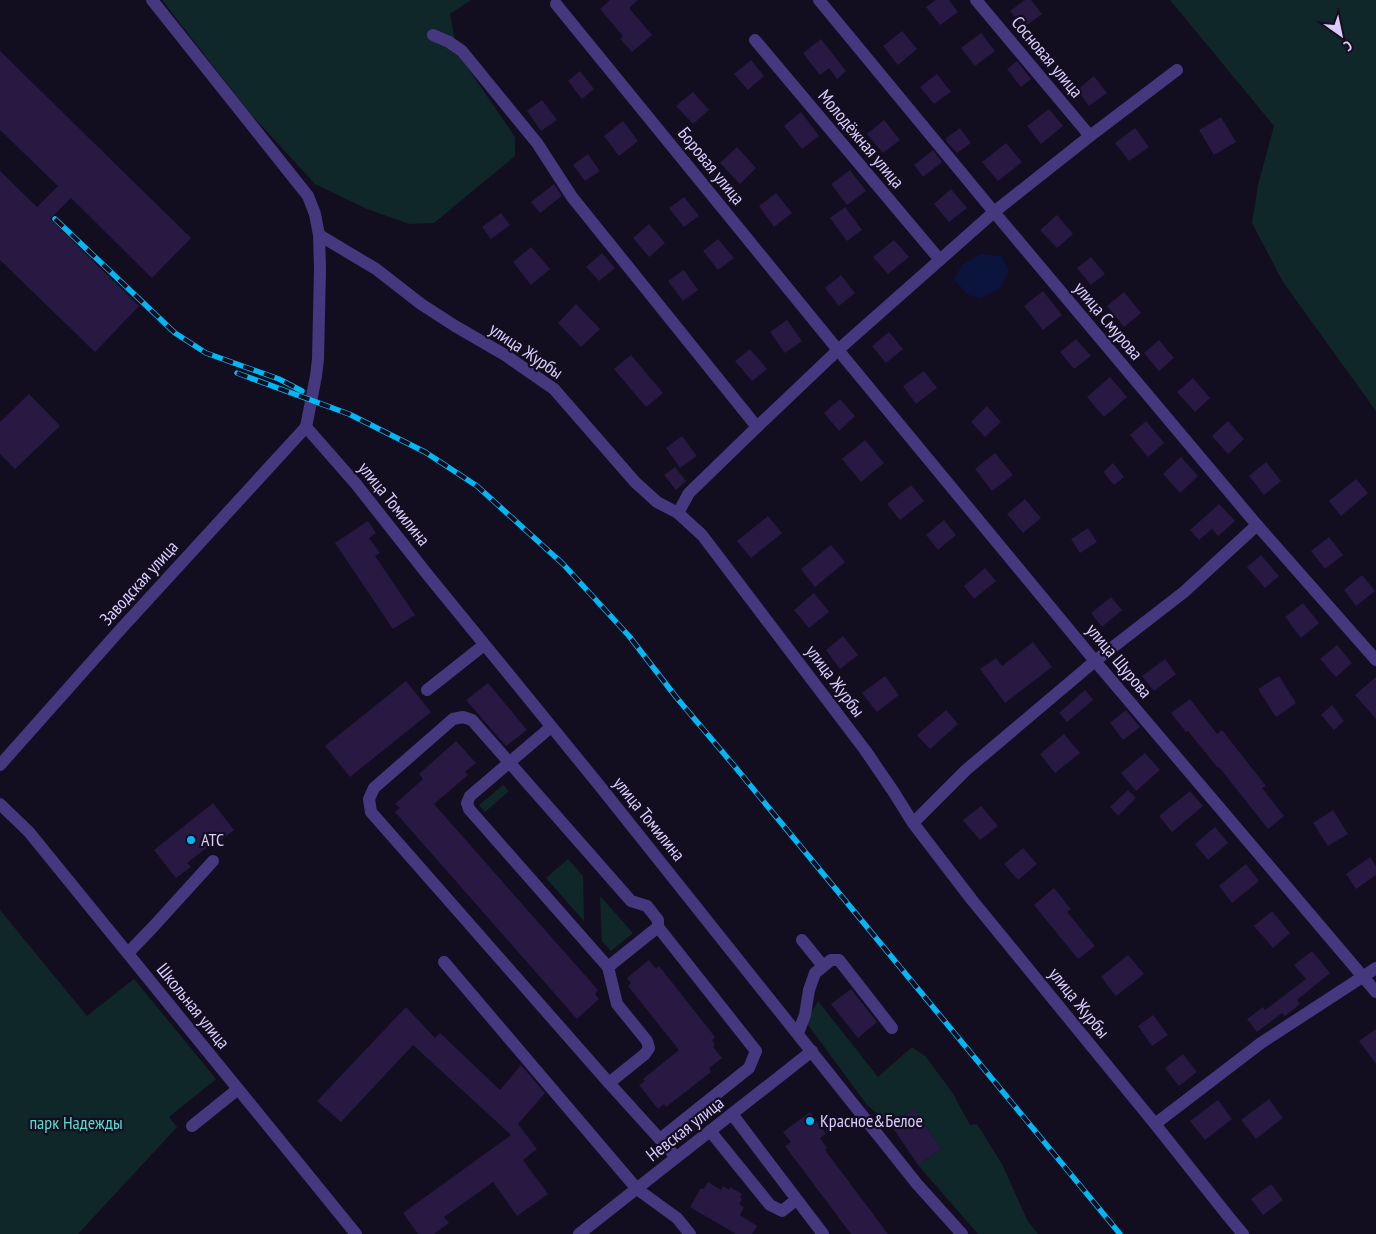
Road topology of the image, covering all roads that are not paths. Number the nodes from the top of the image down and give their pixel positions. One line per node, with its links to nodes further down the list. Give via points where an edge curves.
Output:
1 (152, 0): 10 (street, via 308,196)
2 (819, 0): 9 (street, улица Смурова)
3 (976, 0): 8 (street, Сосновая улица)
4 (556, 4): 12 (street, Боровая улица)
5 (433, 35): 14 (street, via 462,51 537,143 572,197)
6 (755, 40): 11 (street, Молодёжная улица)
7 (1177, 70): 8 (street)
8 (1090, 136): 9 (street)
9 (994, 212): 11 (street); 16 (street, улица Смурова)
10 (319, 235): 13 (street, via 318,359); 15 (street, улица Журбы, via 554,389 634,482 657,502)
11 (940, 260): 12 (street)
12 (838, 350): 14 (street); 19 (street, улица Щурова)
13 (306, 427): 17 (street, улица Томилина, via 356,484); 23 (street, Заводская улица)
14 (757, 427): 15 (street, via 689,493)
15 (678, 513): 25 (street, улица Журбы, via 702,535 865,750)
16 (1257, 525): 18 (street, улица Смурова); 19 (street, via 1184,592)
17 (484, 644): 20 (street); 21 (street, улица Томилина)
18 (1376, 660)
19 (1095, 661): 25 (street, via 966,770); 34 (street, улица Щурова)
20 (428, 690)
21 (552, 726): 22 (street); 37 (street, улица Томилина)
22 (509, 762): 27 (street, via 631,900 646,906 658,920); 32 (street, via 470,796 469,809); 39 (street, via 472,720 463,717 453,719 374,788 369,799 371,812)
23 (0, 765)
24 (0, 804): 29 (street, Школьная улица, via 29,832)
25 (913, 823): 42 (street, улица Журбы)
26 (213, 860): 29 (street)
27 (658, 927): 32 (street); 45 (street, via 756,1051 749,1068)
28 (802, 940): 31 (street)
29 (128, 952): 40 (street, Школьная улица)
30 (444, 962): 47 (street)
31 (823, 966): 36 (street, via 831,960 839,960); 37 (street, via 815,973 806,1015)
32 (608, 967): 39 (street, via 617,1004 649,1048 646,1054)
33 (1376, 968): 34 (street)
34 (1363, 976): 35 (street, улица Щурова); 42 (street, via 1261,1042)
35 (1376, 992)
36 (892, 1028)
37 (798, 1033): 38 (street, улица Томилина)
38 (812, 1050): 41 (street, Невская улица); 53 (street, улица Томилина, via 917,1184)
39 (609, 1083): 45 (street)
40 (238, 1089): 43 (street); 49 (street, Школьная улица)
41 (732, 1114): 44 (street, Невская улица); 48 (street)
42 (1155, 1124): 54 (street, улица Журбы)
43 (192, 1126)
44 (710, 1131): 46 (street, Невская улица); 48 (street, via 770,1205 782,1210)
45 (660, 1139): 46 (street)
46 (676, 1157): 47 (street, Невская улица)
47 (637, 1189): 50 (street, Невская улица); 51 (street, via 677,1218)
48 (796, 1200): 52 (street)
49 (356, 1234)
50 (579, 1234)
51 (690, 1234)
52 (823, 1234)
53 (962, 1234)
54 (1244, 1234)

